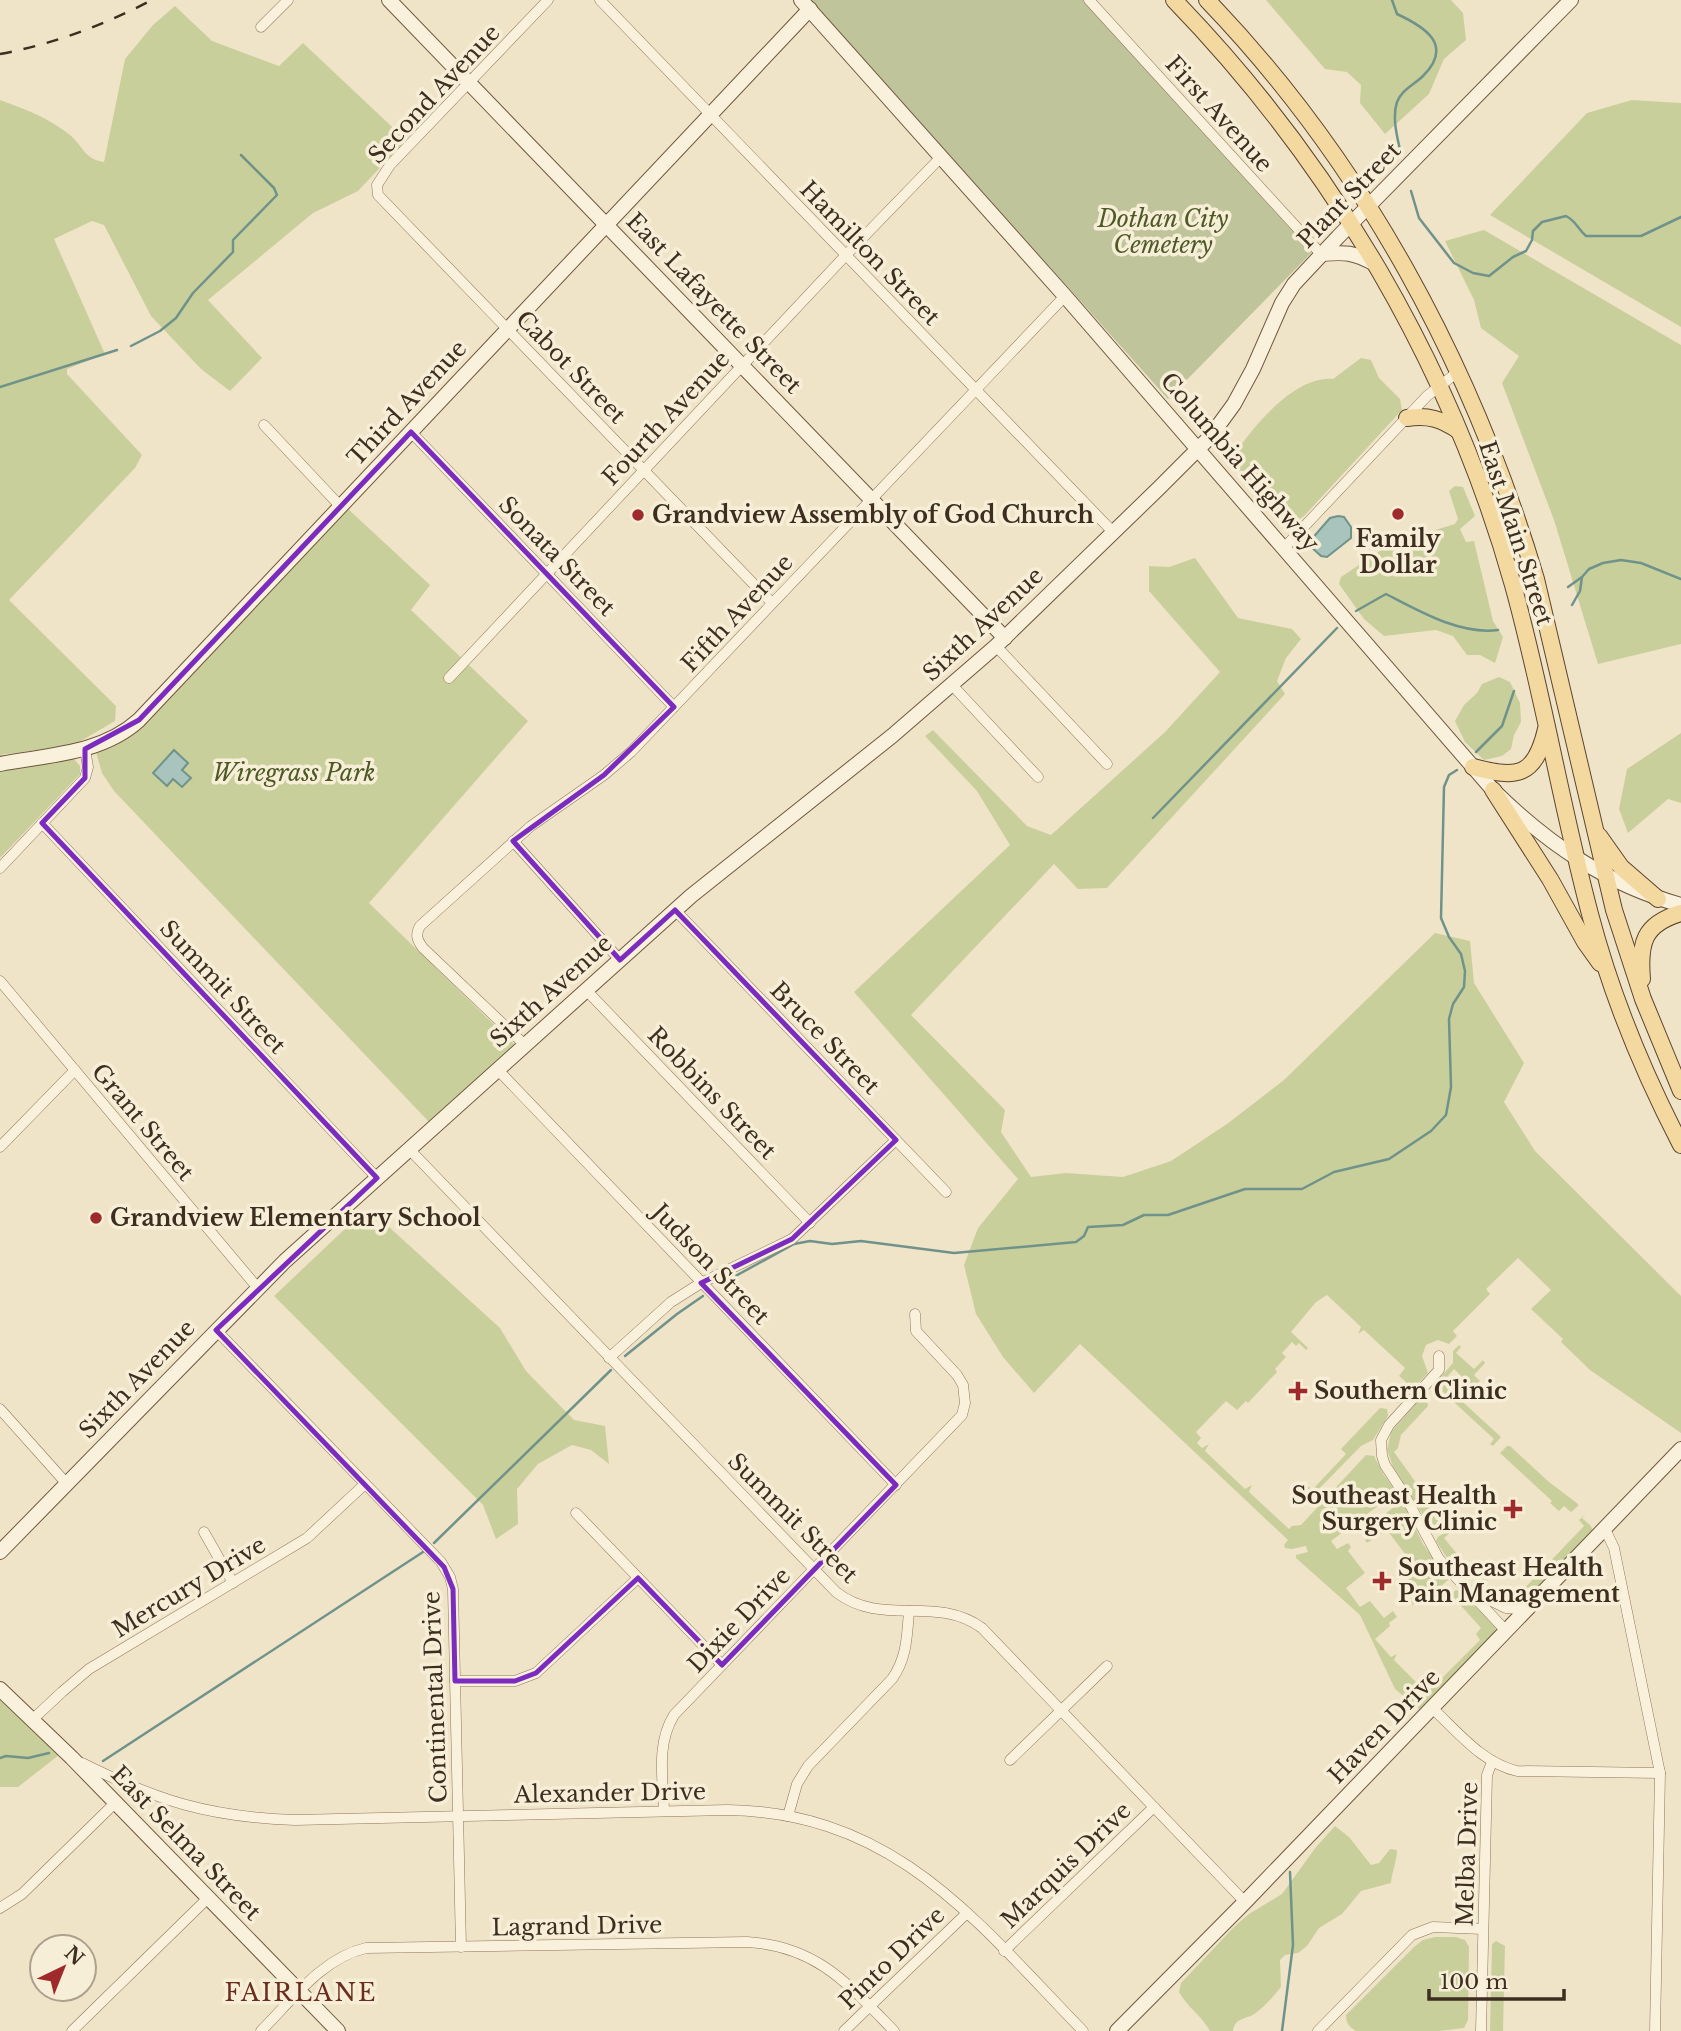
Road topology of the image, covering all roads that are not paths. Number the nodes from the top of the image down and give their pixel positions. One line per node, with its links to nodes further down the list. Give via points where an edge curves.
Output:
1 (288, 0): 10 (street)
2 (389, 0): 11 (street, East Lafayette Street)
3 (548, 0): 11 (street, Second Avenue)
4 (600, 0): 12 (street, Hamilton Street)
5 (1089, 0): 18 (street, First Avenue)
6 (1174, 0): 17 (main road, East Main Street, via 1256,92)
7 (1207, 0): 15 (main road, East Main Street, via 1297,106)
8 (1571, 0): 15 (street, Plant Street)
9 (805, 5): 12 (street, Third Avenue); 13 (street, Columbia Highway)
10 (261, 27)
11 (469, 82): 14 (street, Second Avenue, via 390,164); 16 (street, East Lafayette Street)
12 (710, 114): 16 (street, Third Avenue); 19 (street, Hamilton Street)
13 (942, 156): 19 (street, Fourth Avenue); 21 (street, Columbia Highway)
14 (377, 185): 22 (street, Cabot Street, via 385,204)
15 (1368, 206): 17 (street, Plant Street); 24 (main road, East Main Street)
16 (607, 224): 22 (street, Third Avenue); 23 (street, East Lafayette Street)
17 (1351, 224): 18 (street, Plant Street); 20 (main road, East Main Street)
18 (1321, 254): 20 (street, via 1347,252); 31 (street, Plant Street, via 1287,295 1234,404)
19 (846, 255): 23 (street, Fourth Avenue); 26 (street, Hamilton Street)
20 (1376, 264): 25 (main road, East Main Street)
21 (1065, 296): 26 (street, Fifth Avenue); 31 (street, Columbia Highway)
22 (507, 330): 30 (street, Third Avenue); 32 (street, Cabot Street)
23 (743, 365): 32 (street, Fourth Avenue); 34 (street, East Lafayette Street)
24 (1459, 371): 25 (street); 52 (main road, East Main Street, via 1500,471 1536,579)
25 (1439, 385): 27 (street); 29 (main road, East Main Street)
26 (975, 389): 34 (street, Fifth Avenue); 36 (street, Hamilton Street)
27 (1407, 418): 29 (main road, via 1430,417); 37 (street)
28 (264, 425): 35 (street)
29 (1459, 431): 44 (main road, East Main Street, via 1513,584)
30 (411, 432): 35 (street, Third Avenue); 38 (street, Sonata Street)
31 (1198, 449): 33 (street, Plant Street); 37 (street, Columbia Highway)
32 (644, 470): 38 (street, Fourth Avenue); 39 (street, Cabot Street)
33 (1157, 489): 36 (street, Sixth Avenue)
34 (872, 498): 39 (street, Fifth Avenue); 40 (street, East Lafayette Street)
35 (341, 507): 45 (street, Third Avenue, via 136,724)
36 (1113, 532): 40 (street, Sixth Avenue)
37 (1284, 548): 48 (street, Columbia Highway)
38 (547, 573): 41 (street, Fourth Avenue); 43 (street, Sonata Street)
39 (772, 603): 43 (street, Fifth Avenue)
40 (1000, 642): 42 (street, Sixth Avenue); 47 (street)
41 (449, 678)
42 (952, 685): 49 (street); 59 (street, Sixth Avenue)
43 (674, 707): 53 (street, Fifth Avenue, via 604,775)
44 (1547, 727): 48 (main road, via 1539,754 1525,769 1501,775); 54 (main road, East Main Street)
45 (85, 749): 46 (street, Third Avenue); 51 (street, via 85,778)
46 (0, 764)
47 (1107, 764)
48 (1473, 767): 50 (street, Columbia Highway)
49 (1038, 777)
50 (1493, 790): 54 (street, Columbia Highway); 62 (main road)
51 (42, 823): 55 (street); 74 (street, Summit Street)
52 (1594, 828): 56 (main road, East Main Street); 57 (main road, via 1622,869)
53 (513, 841): 61 (street); 66 (street, Fifth Avenue, via 416,933 423,948)
54 (1576, 859): 56 (street, Columbia Highway); 62 (main road, East Main Street)
55 (0, 868)
56 (1606, 877): 57 (street, Columbia Highway); 65 (main road, East Main Street)
57 (1658, 899): 58 (street, Columbia Highway)
58 (1681, 905)
59 (675, 910): 61 (street, Sixth Avenue); 71 (street, Bruce Street)
60 (1681, 913): 65 (main road, via 1656,924 1642,943)
61 (620, 960): 64 (street, Sixth Avenue)
62 (1610, 978): 70 (main road, East Main Street, via 1639,1055)
63 (0, 981): 67 (street, Grant Street)
64 (586, 990): 66 (street, Sixth Avenue); 76 (street, Robbins Street)
65 (1643, 999): 69 (main road, East Main Street)
66 (524, 1045): 68 (street, Sixth Avenue)
67 (75, 1070): 72 (street); 78 (street, Grant Street)
68 (498, 1070): 73 (street, Sixth Avenue); 77 (street, Judson Street)
69 (1681, 1091)
70 (1679, 1135)
71 (897, 1140): 75 (street, Bruce Street); 76 (street)
72 (0, 1147)
73 (409, 1149): 74 (street, Sixth Avenue); 82 (street, Summit Street)
74 (377, 1178): 78 (street, Sixth Avenue)
75 (946, 1192)
76 (810, 1223): 77 (street, via 792,1239)
77 (701, 1283): 82 (street, via 654,1315); 87 (street, Judson Street)
78 (257, 1287): 80 (street, Sixth Avenue)
79 (915, 1314): 87 (street, Dixie Drive, via 916,1331 961,1380 965,1403 959,1420)
80 (216, 1330): 85 (street, Sixth Avenue); 86 (street, Continental Drive)
81 (1439, 1356): 95 (street, via 1438,1370 1389,1425 1380,1448 1432,1547)
82 (609, 1358): 92 (street, Summit Street)
83 (0, 1409): 85 (street)
84 (1681, 1449): 89 (street, Haven Drive)
85 (67, 1484): 91 (street, Sixth Avenue)
86 (365, 1484): 94 (street, Mercury Drive, via 307,1538); 101 (street, Continental Drive, via 450,1577)
87 (896, 1485): 92 (street, Dixie Drive)
88 (576, 1513): 93 (street)
89 (1605, 1529): 96 (street, Haven Drive); 109 (street, via 1614,1548)
90 (204, 1532): 94 (street)
91 (0, 1552)
92 (814, 1570): 97 (street, Summit Street, via 851,1602 878,1611); 99 (street, Dixie Drive)
93 (638, 1578): 99 (street); 101 (street, via 536,1673 515,1681)
94 (233, 1583): 105 (street, Mercury Drive, via 89,1670)
95 (1468, 1590): 96 (street, via 1506,1608); 98 (street)
96 (1528, 1610): 98 (street, Haven Drive)
97 (909, 1611): 104 (street, Summit Street, via 946,1612 974,1623); 114 (street, via 899,1669 808,1766 797,1784)
98 (1507, 1632): 103 (street, Haven Drive)
99 (722, 1665): 112 (street, Dixie Drive, via 678,1710 665,1733)
100 (1107, 1666): 104 (street)
101 (455, 1681): 113 (street, Continental Drive)
102 (0, 1689): 105 (street, East Selma Street)
103 (1432, 1708): 108 (street); 116 (street, Haven Drive)
104 (1061, 1710): 107 (street); 111 (street, Summit Street)
105 (32, 1720): 106 (street, East Selma Street)
106 (72, 1758): 110 (street, East Selma Street); 113 (street, Alexander Drive, via 160,1798 227,1815 295,1820)
107 (1010, 1760)
108 (1492, 1762): 109 (street, via 1517,1771); 119 (street, Melba Drive, via 1487,1775)
109 (1660, 1773): 133 (street)
110 (115, 1803): 115 (street, East Selma Street); 117 (street, via 22,1894)
111 (1154, 1807): 116 (street, Summit Street); 121 (street, Marquis Drive)
112 (664, 1811): 113 (street, Alexander Drive); 114 (street, Alexander Drive, via 746,1810)
113 (457, 1816): 120 (street, Continental Drive)
114 (788, 1816): 118 (street, Alexander Drive, via 839,1830 889,1853 930,1880)
115 (208, 1898): 122 (street, East Selma Street); 124 (street)
116 (1245, 1902): 130 (street, Haven Drive)
117 (0, 1908)
118 (967, 1913): 121 (street, Alexander Drive); 123 (street, Pinto Drive)
119 (1483, 1929): 131 (street, via 1433,1927 1412,1935); 132 (street, Melba Drive)
120 (461, 1947): 122 (street, Lagrand Drive, via 356,1950 327,1966); 123 (street, Lagrand Drive, via 759,1942 816,1960)
121 (1004, 1951): 129 (street, Alexander Drive)
122 (300, 1992): 125 (street, Lagrand Drive); 126 (street, East Selma Street)
123 (870, 2006): 127 (street, Pinto Drive); 128 (street, Lagrand Drive)
124 (72, 2031)
125 (261, 2031)
126 (338, 2031)
127 (844, 2031)
128 (894, 2031)
129 (1083, 2031)
130 (1117, 2031)
131 (1318, 2031)
132 (1481, 2031)
133 (1655, 2031)

